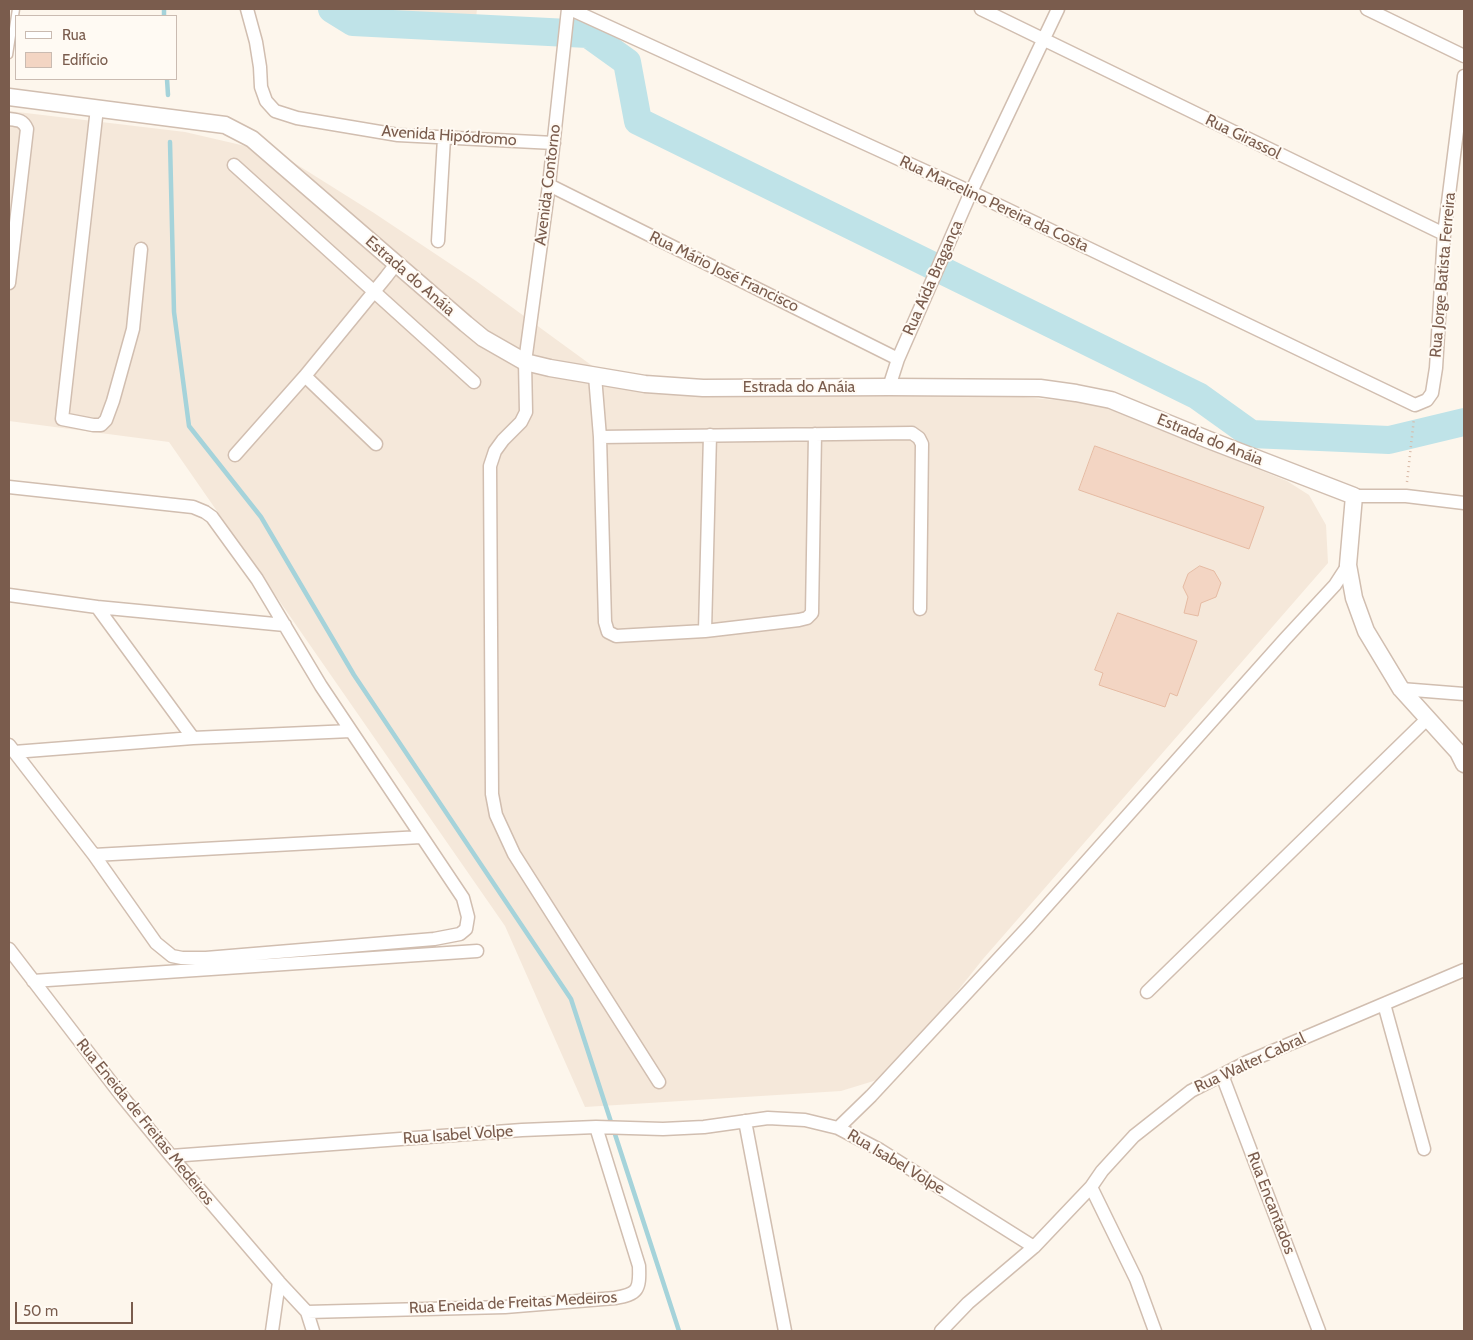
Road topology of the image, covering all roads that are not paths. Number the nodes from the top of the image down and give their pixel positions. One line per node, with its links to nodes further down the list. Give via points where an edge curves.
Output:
1 (247, 9): 15 (street, Avenida Hipódromo, via 256,42 260,87 275,111 297,118 398,135)
2 (981, 9): 7 (street, Rua Girassol)
3 (1058, 9): 7 (street, Rua Aída Bragança)
4 (1368, 9): 9 (street)
5 (568, 10): 16 (street, Avenida Contorno); 19 (street, Rua Marcelino Pereira da Costa)
6 (15, 15): 8 (lane)
7 (1043, 39): 19 (street, Rua Aída Bragança); 20 (street, Rua Girassol)
8 (9, 53)
9 (1464, 56)
10 (1464, 76): 14 (street, Rua Jorge Batista Ferreira)
11 (9, 97): 12 (street, Estrada do Anáia)
12 (97, 108): 22 (street, via 62,419 93,426 106,420 133,329); 23 (street, Estrada do Anáia, via 225,125 237,131 252,139)
13 (9, 119): 24 (street, via 19,120 27,129)
14 (1462, 119): 20 (street, Rua Jorge Batista Ferreira)
15 (444, 138): 16 (street, Avenida Hipódromo); 21 (street)
16 (554, 144): 18 (street, Avenida Contorno)
17 (234, 166): 25 (street)
18 (549, 186): 26 (street, Rua Mário José Francisco); 27 (street, Avenida Contorno)
19 (970, 192): 26 (street, Rua Aída Bragança); 32 (street, Rua Marcelino Pereira da Costa)
20 (1444, 234): 32 (street, Rua Jorge Batista Ferreira, via 1432,393)
21 (438, 241)
22 (141, 249)
23 (396, 264): 25 (street); 27 (street, Estrada do Anáia, via 483,338)
24 (9, 283)
25 (374, 292): 28 (street); 30 (street)
26 (898, 359): 31 (street, Rua Aída Bragança)
27 (525, 362): 29 (street, Estrada do Anáia); 63 (street, Avenida Contorno, via 526,412 499,446 490,466 493,801 514,854)
28 (305, 376): 36 (street); 37 (street)
29 (595, 376): 31 (street, Estrada do Anáia, via 703,388); 35 (street)
30 (474, 382)
31 (889, 387): 39 (street, Estrada do Anáia, via 1040,388 1111,400)
32 (1414, 411)
33 (815, 434): 34 (street); 44 (street, via 912,433 919,438 922,444); 46 (street, via 812,613 800,620)
34 (710, 435): 35 (street); 46 (street)
35 (600, 436): 46 (street, via 605,622 608,632 616,636)
36 (376, 444)
37 (235, 455)
38 (9, 487): 45 (street, via 193,507 205,512 212,517 256,579)
39 (1354, 496): 40 (street, via 1406,496); 41 (street)
40 (1464, 503)
41 (1348, 565): 47 (street, via 1354,598 1366,631); 66 (street, via 1335,585 1028,927)
42 (9, 595): 43 (street)
43 (97, 607): 45 (street); 51 (street)
44 (920, 609)
45 (285, 625): 50 (street)
46 (705, 631)
47 (1401, 689): 48 (street); 49 (street)
48 (1464, 694)
49 (1428, 718): 53 (street, via 1458,752); 60 (street)
50 (351, 731): 51 (street); 54 (street)
51 (193, 738): 52 (street)
52 (12, 748): 55 (street)
53 (1464, 764)
54 (421, 837): 55 (street); 55 (street, via 464,898 468,917 466,929 460,934 434,939 206,958 182,958 163,950)
55 (94, 855)
56 (9, 949): 59 (street, Rua Eneida de Freitas Medeiros)
57 (477, 951): 59 (street)
58 (1464, 970): 61 (street, Rua Walter Cabral)
59 (33, 981): 68 (street, Rua Eneida de Freitas Medeiros)
60 (1147, 992)
61 (1384, 1004): 62 (street, Rua Walter Cabral); 67 (street)
62 (1222, 1075): 69 (street, Rua Walter Cabral, via 1190,1092 1134,1136); 78 (street, Rua Encantados)
63 (659, 1082)
64 (744, 1121): 65 (street, Rua Isabel Volpe, via 704,1128); 66 (street, Rua Isabel Volpe, via 805,1120); 75 (street)
65 (596, 1127): 68 (street, Rua Isabel Volpe); 72 (street, Rua Eneida de Freitas Medeiros, via 639,1266 640,1279 631,1295 505,1307)
66 (838, 1128): 70 (street, Rua Isabel Volpe, via 880,1150)
67 (1424, 1149)
68 (171, 1156): 71 (street, Rua Eneida de Freitas Medeiros)
69 (1091, 1187): 70 (street, Rua Walter Cabral); 77 (street, via 1136,1279)
70 (1034, 1247): 76 (street, Rua Walter Cabral, via 968,1303)
71 (279, 1282): 72 (street, Rua Eneida de Freitas Medeiros); 73 (street)
72 (307, 1312): 74 (street, Rua Eneida de Freitas Medeiros)
73 (272, 1331)
74 (313, 1331)
75 (785, 1331)
76 (941, 1331)
77 (1155, 1331)
78 (1319, 1331)

